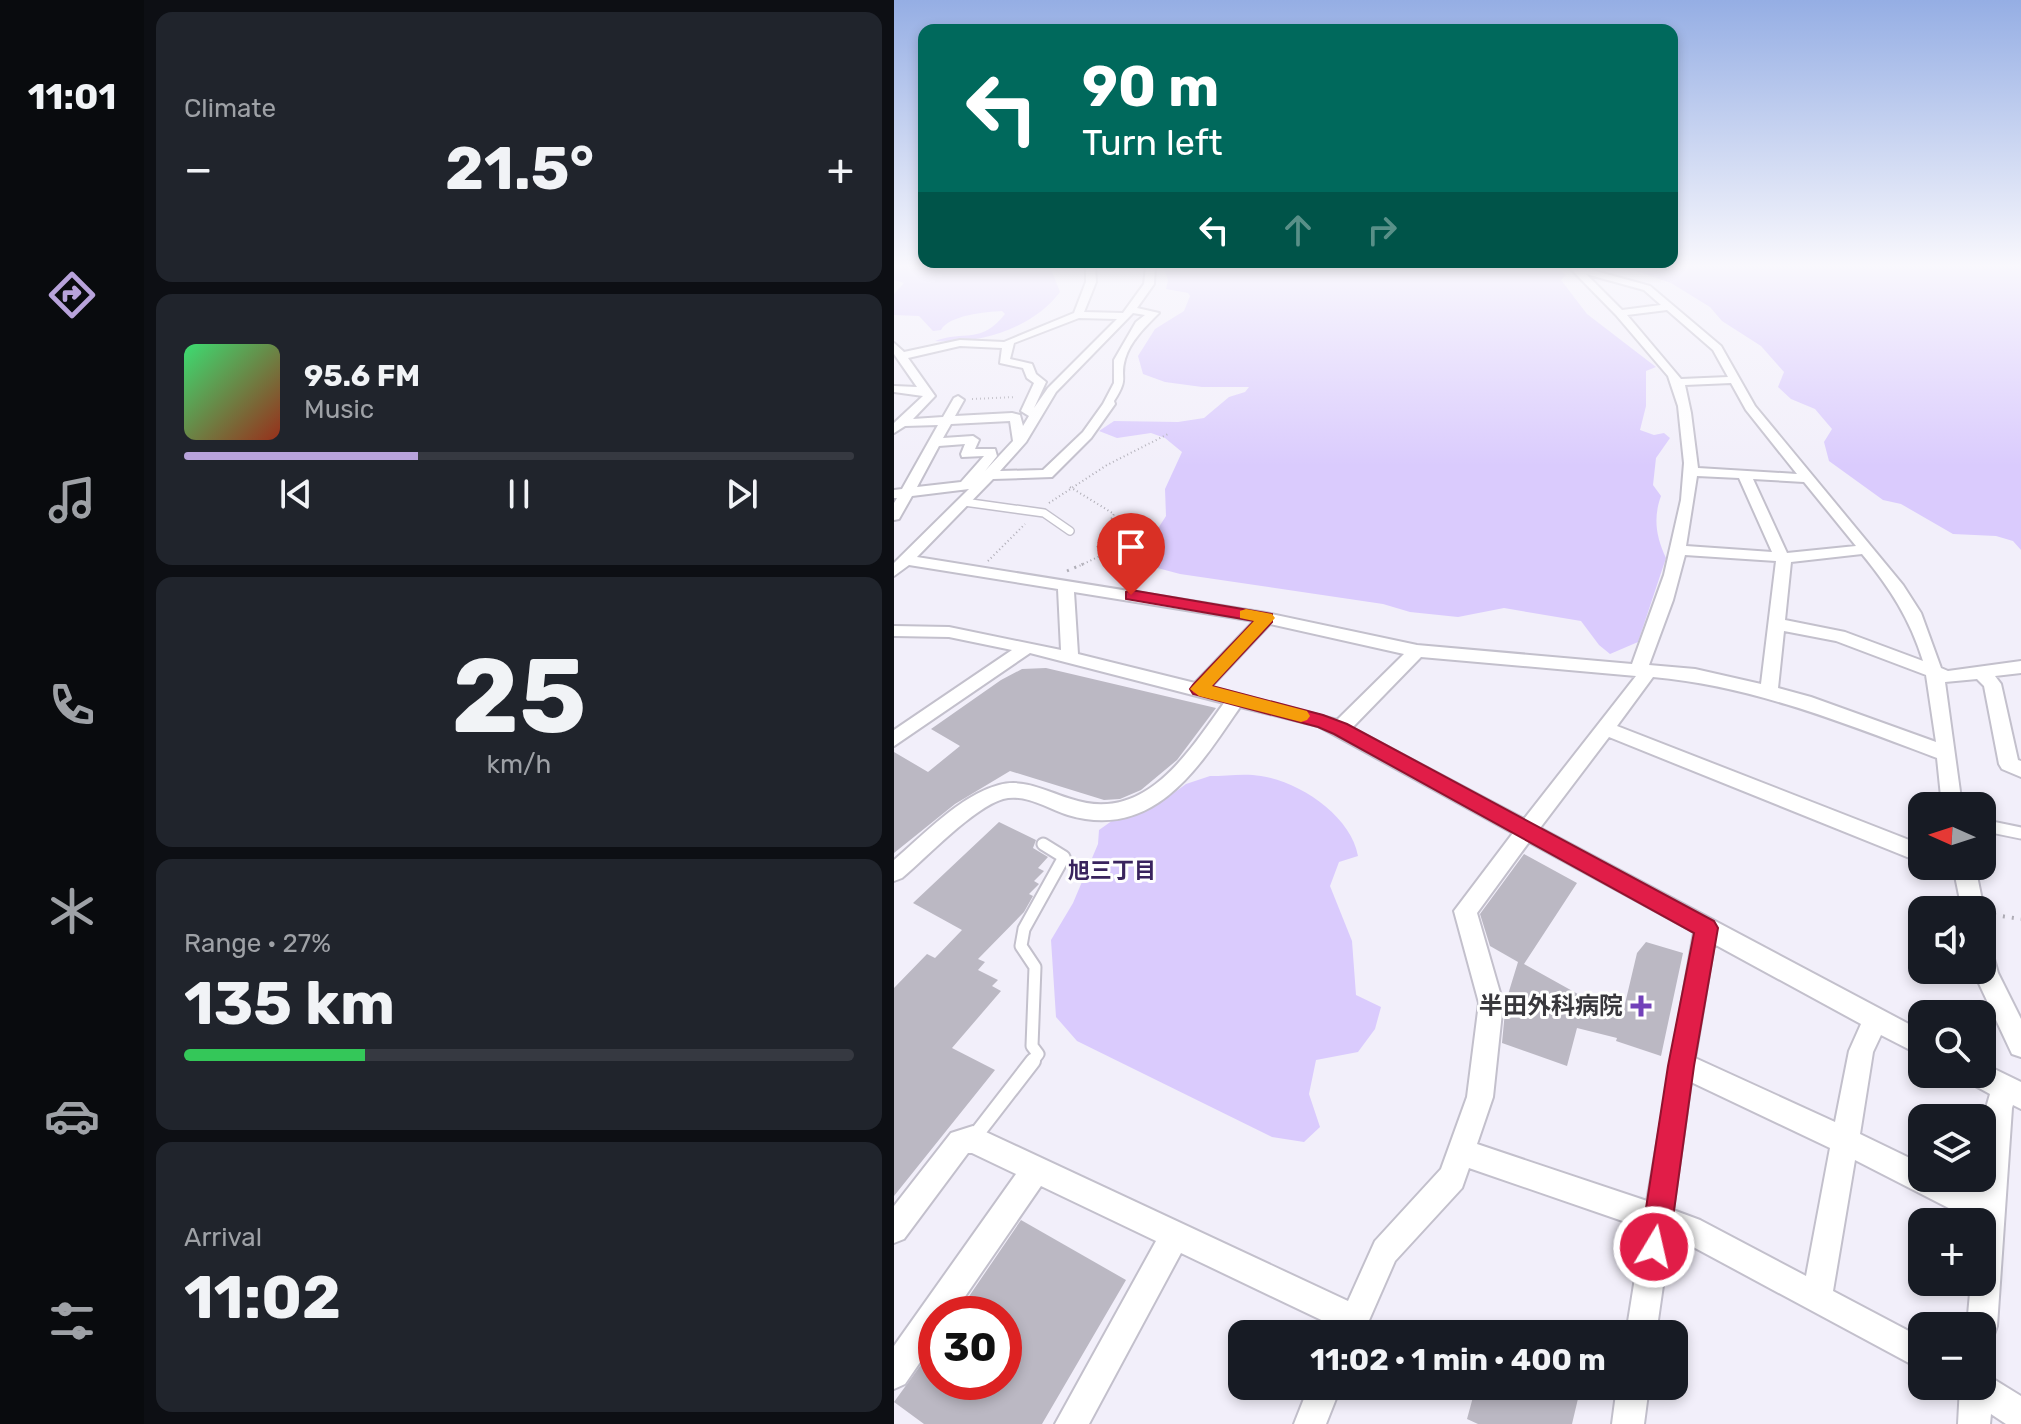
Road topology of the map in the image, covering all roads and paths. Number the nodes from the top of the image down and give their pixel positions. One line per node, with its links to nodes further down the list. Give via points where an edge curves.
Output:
1 (1032, 332): 6 (street)
2 (1110, 332): 14 (street)
3 (1135, 332): 21 (street, via 1119,360 1120,383 1087,435 1047,474)
4 (1637, 332): 9 (street)
5 (1699, 332): 8 (street, via 1717,348)
6 (1007, 345): 7 (street, via 960,343); 12 (street, via 1004,361 1028,366 1040,382)
7 (898, 351): 11 (street)
8 (1734, 380): 9 (street); 23 (street)
9 (1679, 382): 20 (street)
10 (894, 389): 11 (street)
11 (927, 391): 16 (street, via 929,396)
12 (1032, 396): 13 (path); 14 (street, via 1027,411)
13 (958, 400): 15 (street)
14 (1035, 413): 18 (street)
15 (948, 420): 16 (street); 18 (street, via 1016,418 1017,438); 19 (street)
16 (898, 426)
17 (1168, 434): 24 (path, via 1117,457)
18 (1022, 439): 21 (street)
19 (935, 442): 25 (street); 25 (street, via 973,440 967,454 991,456 965,486)
20 (1691, 472): 22 (street); 31 (street)
21 (987, 475): 26 (street)
22 (1745, 476): 23 (street); 32 (street)
23 (1807, 478): 30 (street)
24 (1070, 487): 27 (path); 36 (path, via 1114,514 1097,545 1100,556 1067,569)
25 (900, 494): 28 (street)
26 (964, 502): 27 (lane); 33 (street)
27 (1037, 512): 29 (lane); 35 (path)
28 (894, 516)
29 (1070, 531)
30 (1867, 549): 32 (street); 45 (street, via 1912,608)
31 (1677, 550): 32 (street); 44 (street)
32 (1784, 558): 38 (street)
33 (908, 560): 34 (street); 35 (street)
34 (894, 571)
35 (977, 572): 36 (street)
36 (1066, 585): 37 (street); 42 (street)
37 (1266, 618): 41 (street); 47 (street)
38 (1777, 624): 45 (street, via 1839,636); 48 (street)
39 (894, 631): 40 (street, via 949,632)
40 (1027, 647): 42 (street); 52 (street)
41 (1417, 651): 44 (street); 51 (street)
42 (1069, 656): 47 (street)
43 (2021, 667): 46 (street)
44 (1643, 670): 48 (street); 50 (street)
45 (1935, 674): 46 (street); 53 (street)
46 (1982, 674): 54 (street, via 1992,684 2009,764)
47 (1199, 689): 49 (street)
48 (1769, 691): 53 (street)
49 (1236, 699): 51 (street); 61 (street, via 1181,776 1153,797 1104,813 1004,791 979,804)
50 (1605, 728): 57 (street); 60 (street)
51 (1340, 729): 57 (street)
52 (894, 739)
53 (1945, 753): 55 (street)
54 (2021, 770)
55 (1950, 792)
56 (1996, 828): 58 (lane)
57 (1526, 830): 64 (street); 73 (street, via 1465,911 1491,1003 1480,1097)
58 (2021, 833)
59 (1043, 844): 71 (lane, via 1064,857 1024,929 1021,946 1035,967 1032,1046 1038,1054)
60 (1908, 848)
61 (894, 872)
62 (1996, 915): 63 (path)
63 (2021, 919)
64 (1706, 928): 66 (street); 69 (street)
65 (1991, 984): 68 (street)
66 (1875, 1020): 67 (street); 72 (street, via 1861,1051)
67 (1908, 1037)
68 (2021, 1045)
69 (1681, 1066): 72 (street); 79 (street)
70 (2013, 1092): 78 (street, via 1999,1108)
71 (973, 1139): 74 (street); 80 (street, via 960,1142)
72 (1845, 1140): 75 (street); 82 (street)
73 (1460, 1152): 79 (street); 84 (street, via 1452,1178 1385,1251)
74 (1036, 1169): 81 (street); 87 (street)
75 (1908, 1171)
76 (1950, 1192): 77 (street)
77 (1982, 1208)
78 (1990, 1208)
79 (1659, 1218): 82 (street); 85 (street)
80 (894, 1229)
81 (1175, 1236): 83 (street); 93 (street)
82 (1817, 1298): 86 (street)
83 (1336, 1320)
84 (1353, 1320)
85 (1643, 1320)
86 (1908, 1347)
87 (894, 1373)
88 (1996, 1399): 92 (street)
89 (1319, 1400): 94 (street)
90 (1631, 1400): 95 (street)
91 (1976, 1400): 96 (street)
92 (2021, 1415)
93 (1071, 1424)
94 (1310, 1424)
95 (1628, 1424)
96 (1974, 1424)

